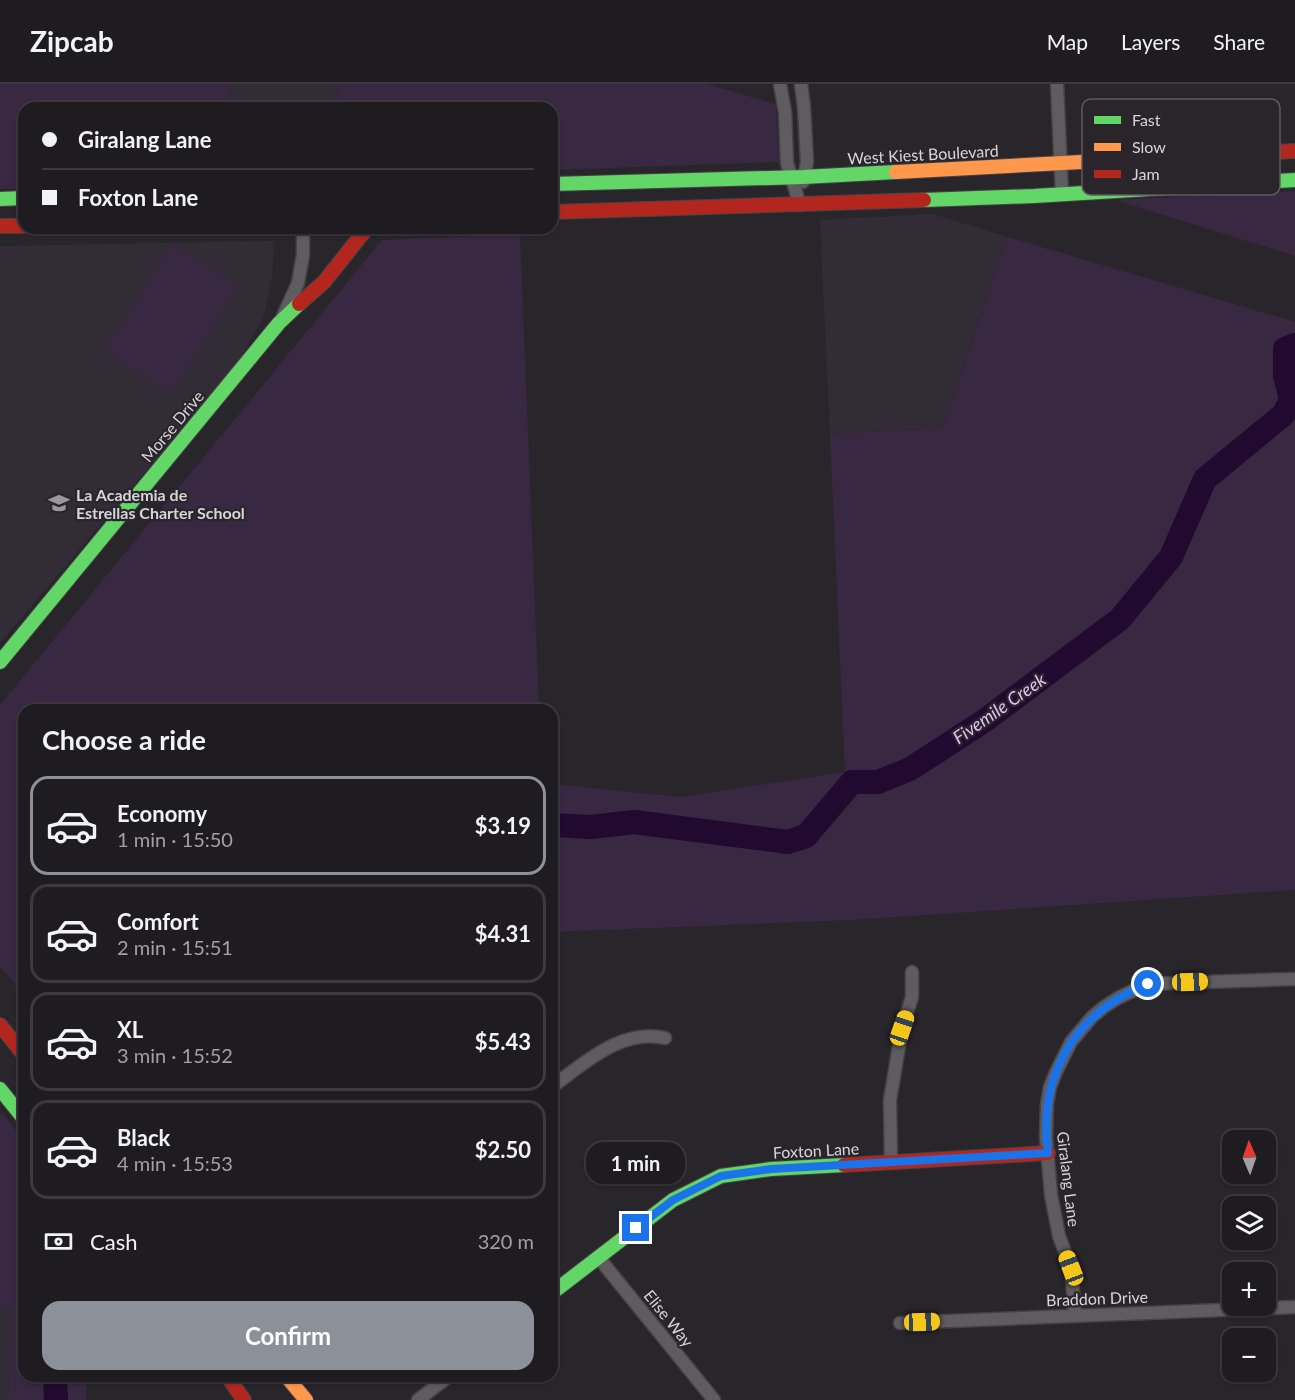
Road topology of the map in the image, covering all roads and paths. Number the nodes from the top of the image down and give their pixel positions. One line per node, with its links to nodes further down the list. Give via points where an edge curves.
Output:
1 (780, 84): 8 (street, via 786,112 787,163)
2 (801, 84): 8 (street, via 807,162)
3 (1057, 84): 7 (street)
4 (1295, 151): 5 (main road, West Kiest Boulevard)
5 (1280, 152)
6 (1082, 162): 7 (main road, West Kiest Boulevard)
7 (1060, 163): 8 (main road, West Kiest Boulevard); 13 (street)
8 (798, 177): 11 (main road, West Kiest Boulevard); 16 (street)
9 (1295, 180): 10 (main road)
10 (1280, 181)
11 (558, 184)
12 (1082, 194): 13 (main road)
13 (1062, 195): 16 (main road)
14 (18, 198): 15 (main road)
15 (0, 199)
16 (800, 204): 17 (main road)
17 (558, 212)
18 (0, 226): 19 (main road)
19 (18, 226)
20 (303, 234): 22 (street, Morse Drive, via 298,283)
21 (362, 234): 22 (main road, Morse Drive, via 324,282)
22 (279, 323): 23 (main road, Morse Drive)
23 (0, 662)
24 (912, 972): 33 (street, via 912,997 902,1028 890,1100)
25 (1295, 979): 32 (street, Giralang Lane, via 1148,984 1104,1007 1071,1042 1056,1072 1047,1104)
26 (0, 1025): 28 (main road)
27 (665, 1038): 29 (street, via 652,1035 600,1050)
28 (18, 1047)
29 (558, 1082)
30 (1, 1090): 31 (main road)
31 (18, 1111)
32 (1048, 1153): 33 (main road, Foxton Lane); 37 (street, Giralang Lane, via 1051,1195 1059,1236 1071,1268)
33 (891, 1162): 34 (main road, Foxton Lane, via 721,1176 673,1200)
34 (598, 1257): 35 (main road, Foxton Lane); 45 (street, Elise Way)
35 (558, 1288)
36 (1295, 1307): 37 (street, Braddon Drive)
37 (1075, 1316): 38 (street, Braddon Drive)
38 (900, 1323)
39 (231, 1382): 42 (main road)
40 (291, 1382): 43 (main road)
41 (441, 1382): 44 (street)
42 (244, 1400)
43 (306, 1400)
44 (418, 1400)
45 (714, 1400)

